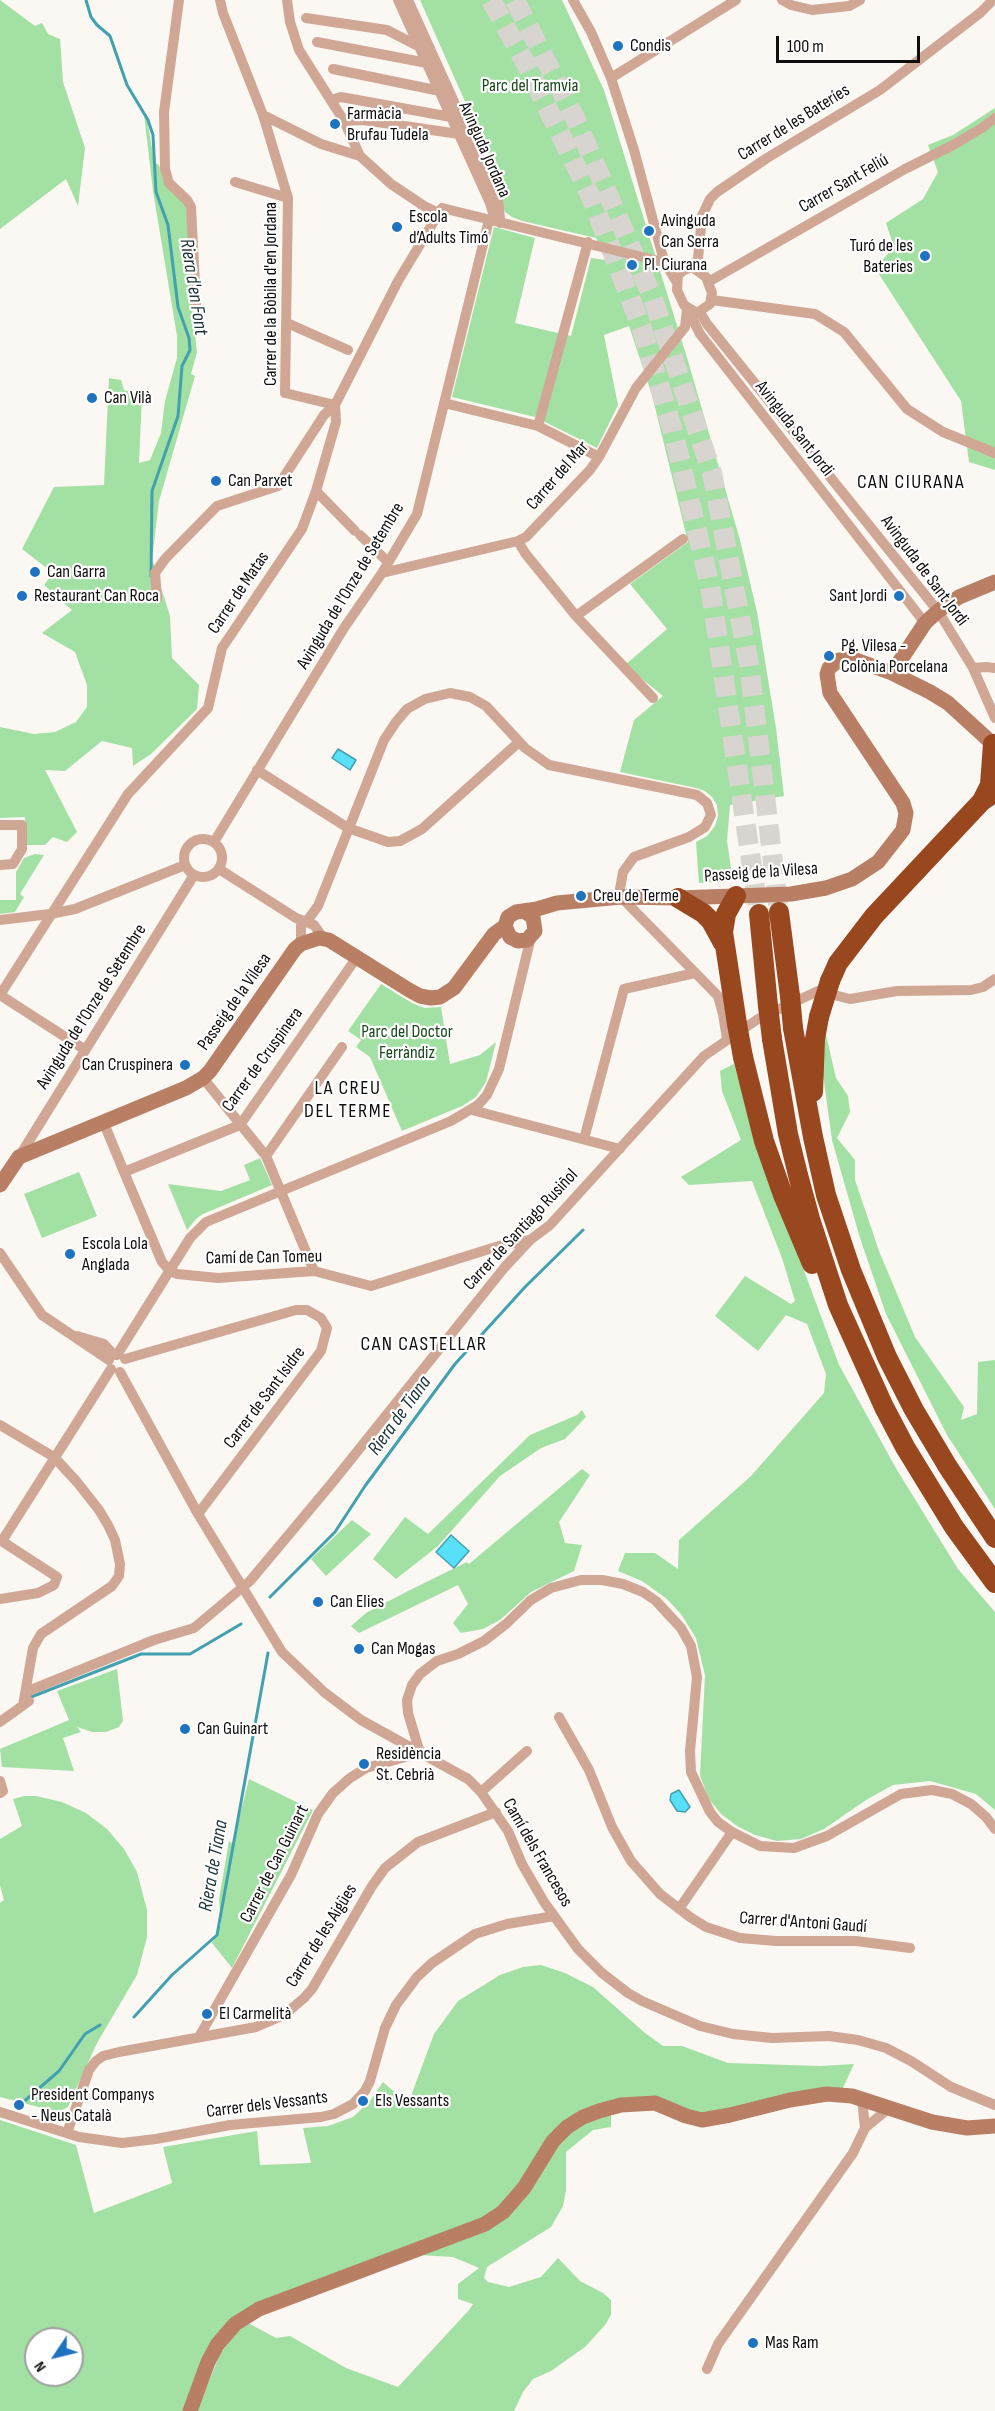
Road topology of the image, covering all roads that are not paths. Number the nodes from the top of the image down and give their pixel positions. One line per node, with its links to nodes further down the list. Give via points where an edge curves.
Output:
1 (179, 0): 36 (street, via 164,112 165,169 169,183 191,207)
2 (220, 0): 19 (street, Carrer de la Bòbila d'en Jordana)
3 (287, 0): 18 (street, via 299,50)
4 (398, 0): 13 (street, Avinguda Jordana)
5 (408, 0): 29 (street, Avinguda Jordana, via 498,199)
6 (573, 0): 16 (street)
7 (736, 0): 16 (street)
8 (782, 0): 9 (street, via 812,10 849,6)
9 (860, 0)
10 (993, 0): 32 (street, Carrer de les Bateríes, via 880,90 717,192 702,216 698,259)
11 (306, 18): 13 (street, via 387,30)
12 (317, 42): 14 (street)
13 (420, 47): 14 (street, Avinguda Jordana)
14 (427, 63): 17 (street, Avinguda Jordana)
15 (333, 69): 17 (street)
16 (611, 78): 31 (street)
17 (440, 91): 20 (street, Avinguda Jordana)
18 (331, 100): 20 (street, via 341,97); 22 (street)
19 (263, 115): 24 (street, via 321,144); 26 (street, Carrer de la Bòbila d'en Jordana)
20 (451, 117): 23 (street, Avinguda Jordana)
21 (995, 118): 34 (street, Carrer Sant Feliú)
22 (344, 121): 23 (street, via 363,120); 24 (street)
23 (459, 134): 29 (street, Avinguda Jordana)
24 (360, 156): 27 (street, via 391,184)
25 (235, 182): 26 (street)
26 (288, 198): 39 (street, Carrer de la Bòbila d'en Jordana)
27 (439, 213): 28 (street, via 442,208); 42 (street, Carrer de Matas, via 398,281)
28 (489, 220): 29 (street); 41 (street, Avinguda de l'Onze de Setembre)
29 (500, 223): 30 (street)
30 (588, 242): 31 (street); 43 (street)
31 (664, 261): 32 (street); 33 (street)
32 (690, 267): 33 (street); 34 (street)
33 (676, 281): 37 (street, via 678,296)
34 (710, 281): 35 (street)
35 (712, 300): 38 (street); 44 (street, via 815,314 844,332 907,409 943,432)
36 (196, 304)
37 (687, 309): 38 (street); 45 (street, Carrer del Mar, via 685,327 636,388); 55 (street, Avinguda Sant Jordi, via 700,334)
38 (700, 312): 53 (street, Avinguda de Sant Jordi)
39 (287, 323): 40 (street); 42 (street, Carrer de la Bòbila d'en Jordana, via 285,393)
40 (348, 350)
41 (444, 403): 43 (street); 49 (street, Avinguda de l'Onze de Setembre, via 417,514)
42 (335, 405): 46 (street, Carrer de Matas, via 336,422); 52 (street, via 324,415 282,482 218,506 165,559 155,573)
43 (538, 426): 45 (street)
44 (995, 453)
45 (599, 457): 48 (street, Carrer del Mar)
46 (316, 491): 49 (street); 78 (street, Carrer de Matas, via 302,529 222,648 208,708 128,794)
47 (683, 539): 54 (street)
48 (518, 541): 50 (street, Carrer del Mar); 54 (street)
49 (387, 562): 50 (street, Avinguda de l'Onze de Setembre)
50 (382, 573): 63 (street, Avinguda de l'Onze de Setembre)
51 (995, 582): 53 (street)
52 (157, 598)
53 (938, 611): 55 (street); 56 (street, Avinguda de Sant Jordi)
54 (576, 616): 59 (street)
55 (925, 622): 58 (street)
56 (973, 668): 57 (street); 60 (street, Avinguda de Sant Jordi)
57 (995, 668)
58 (892, 673): 61 (street, via 948,703); 72 (street, Passeig de la Vilesa, via 845,658 833,664 827,674 827,686 903,803 903,830 878,862 852,879 810,891)
59 (652, 698)
60 (995, 718)
61 (994, 740): 64 (highway)
62 (519, 742): 66 (street, via 409,837 388,842); 66 (street, via 486,706 470,697 450,693 425,699 407,709 384,740); 73 (street, via 549,765 701,797 709,807 711,815 702,830 634,857 623,872)
63 (257, 770): 66 (street); 67 (street, Avinguda de l'Onze de Setembre)
64 (988, 797): 96 (highway, bridge, via 874,916 838,963 815,1038)
65 (0, 825): 68 (street, via 22,825 22,849 13,864)
66 (348, 828): 81 (street, via 318,906)
67 (214, 842): 69 (street, via 191,843 186,849); 70 (street, via 222,860)
68 (0, 865)
69 (185, 865): 71 (street); 78 (street, via 75,909)
70 (219, 869): 71 (street, via 208,877); 81 (street)
71 (194, 875): 91 (street, Avinguda de l'Onze de Setembre)
72 (736, 896): 74 (street, Passeig de la Vilesa); 84 (highway, via 726,914)
73 (621, 897): 74 (street, Passeig de la Vilesa); 75 (street, Passeig de la Vilesa); 86 (street)
74 (678, 898): 84 (highway, via 711,921)
75 (564, 903): 76 (street, Passeig de la Vilesa); 82 (street)
76 (525, 912): 82 (street, via 533,917); 82 (street, via 511,914)
77 (779, 912): 96 (highway, bridge, via 793,1028)
78 (50, 914): 80 (street); 88 (street, Carrer de Matas)
79 (759, 914): 108 (highway, bridge, via 772,1039 788,1134 810,1219)
80 (0, 920)
81 (301, 921): 83 (street); 83 (street, via 321,933)
82 (520, 934): 85 (street, via 488,943 454,988 441,997 420,996); 93 (street, via 527,957 499,1068 487,1095)
83 (312, 941): 85 (street, via 329,940); 92 (street, Passeig de la Vilesa, via 295,949)
84 (726, 948): 89 (highway)
85 (357, 957): 95 (street, Carrer de Cruspinera)
86 (695, 973): 89 (street, via 718,996); 97 (street, via 624,989)
87 (995, 979): 89 (street, Carrer de Santiago Rusiñol, via 971,990 897,991 850,999 818,991)
88 (0, 995): 91 (street)
89 (732, 1031): 98 (street, Carrer de Santiago Rusiñol, via 704,1056); 108 (highway, bridge, via 783,1195 826,1296)
90 (342, 1047): 99 (street)
91 (84, 1049): 100 (street, Avinguda de l'Onze de Setembre)
92 (203, 1078): 94 (street, Passeig de la Vilesa); 95 (street)
93 (472, 1110): 97 (street); 103 (street)
94 (103, 1121): 100 (street, Passeig de la Vilesa); 101 (street)
95 (240, 1125): 99 (street); 101 (street, Carrer de Cruspinera)
96 (813, 1137): 113 (highway, via 826,1195 851,1270 887,1357 948,1467)
97 (584, 1139): 98 (street)
98 (620, 1149): 104 (street, Carrer de Santiago Rusiñol, via 550,1225)
99 (266, 1156): 103 (street)
100 (19, 1157): 102 (street)
101 (124, 1172): 107 (street, via 162,1262)
102 (0, 1185)
103 (281, 1191): 106 (street); 107 (street, via 200,1227)
104 (530, 1240): 106 (street, Camí de Can Tomeu, via 371,1286); 116 (street, Carrer de Santiago Rusiñol)
105 (0, 1253): 109 (street, via 38,1311)
106 (314, 1270): 107 (street, Camí de Can Tomeu, via 218,1278)
107 (170, 1271): 109 (street)
108 (855, 1346): 115 (highway, via 930,1490)
109 (116, 1362): 111 (street); 112 (street, Camí dels Francesos); 112 (street, Carrer de Sant Isidre, via 296,1310 308,1310 321,1318 327,1328 321,1351)
110 (0, 1425): 111 (street)
111 (54, 1457): 114 (street); 118 (street, via 99,1510 115,1540 120,1570 112,1586 41,1634 33,1648)
112 (198, 1514): 116 (street, Camí dels Francesos)
113 (995, 1538)
114 (1, 1541): 117 (street, via 57,1577 54,1585 38,1593)
115 (995, 1583)
116 (242, 1587): 118 (street, Carrer de Santiago Rusiñol, via 194,1628 154,1640); 123 (street, Camí dels Francesos, via 285,1655 324,1692 361,1720)
117 (0, 1599)
118 (26, 1699): 120 (street, Carrer de Santiago Rusiñol)
119 (559, 1717): 131 (street, Carrer d'Antoni Gaudí, via 589,1770 630,1861)
120 (0, 1722)
121 (412, 1727): 123 (street); 124 (street); 130 (street, via 407,1700 412,1685 428,1666 484,1641 551,1588 591,1579 623,1584 643,1592 668,1611 691,1646 697,1677 691,1772 710,1812)
122 (527, 1751): 126 (street)
123 (420, 1753): 124 (street, Camí dels Francesos); 134 (street, Carrer de Can Guinart, via 366,1768 333,1793 318,1814 291,1875)
124 (436, 1761): 126 (street, Camí dels Francesos, via 468,1779)
125 (0, 1781): 127 (street)
126 (481, 1792): 128 (street, Camí dels Francesos)
127 (0, 1793)
128 (496, 1812): 132 (street, Camí dels Francesos); 134 (street, Carrer de les Aigües, via 418,1842 385,1868 312,1989 295,2007 271,2022)
129 (995, 1829): 130 (street, via 971,1804 932,1790 901,1794 827,1836 794,1848 760,1846)
130 (732, 1833): 131 (street)
131 (679, 1909): 133 (street, Carrer d'Antoni Gaudí, via 706,1927 740,1938 856,1941)
132 (554, 1917): 136 (street, Camí dels Francesos, via 602,1973 665,2013 733,2034 858,2040 886,2048 951,2087); 141 (street, Carrer dels Vessants, via 507,1924 475,1934 432,1963 396,2005 364,2091 340,2112 140,2142 107,2142)
133 (910, 1948)
134 (200, 2037): 141 (street, Carrer de les Aigües, via 119,2052 96,2061 89,2070)
135 (862, 2099): 137 (street); 140 (street); 143 (street, via 827,2094 702,2120 643,2102 583,2117 553,2141 524,2188 503,2212 485,2224 259,2309 235,2324 208,2361)
136 (995, 2105)
137 (888, 2109): 139 (street, via 967,2128); 140 (street)
138 (0, 2112): 141 (street, Carrer dels Vessants)
139 (995, 2125)
140 (865, 2128): 142 (street, via 853,2153 718,2344)
141 (67, 2133)
142 (707, 2369)
143 (190, 2411)

